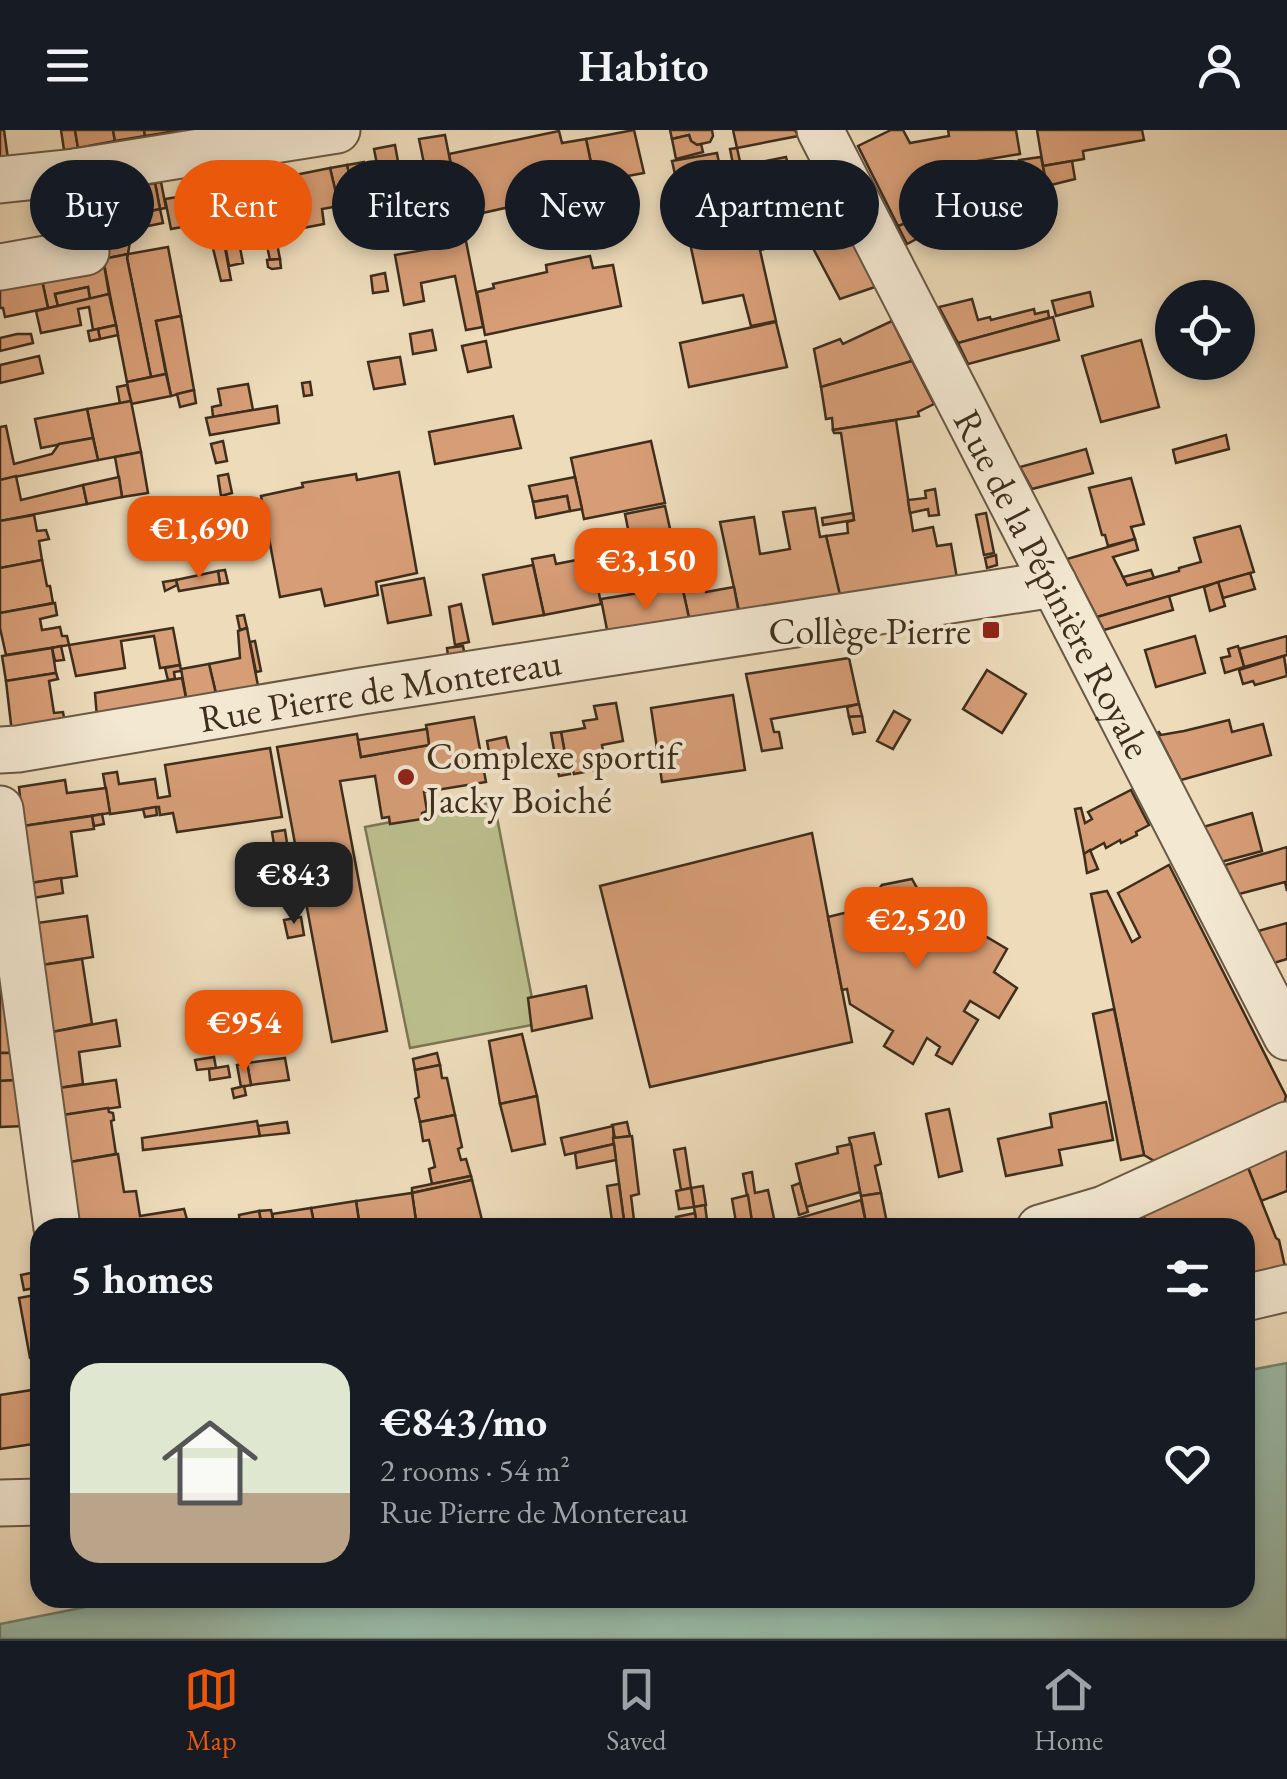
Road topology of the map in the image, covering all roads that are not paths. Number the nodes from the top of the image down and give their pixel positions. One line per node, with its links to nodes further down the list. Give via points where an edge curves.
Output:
1 (820, 130): 8 (street, Rue de la Pépinière Royale)
2 (316, 132): 3 (street)
3 (147, 160)
4 (30, 177): 5 (street)
5 (0, 180)
6 (86, 250): 7 (street)
7 (0, 268)
8 (1054, 584): 9 (street, Rue Pierre de Montereau); 11 (street, Rue de la Pépinière Royale)
9 (0, 750)
10 (0, 809): 13 (street)
11 (1287, 1037)
12 (1287, 1125): 14 (street)
13 (56, 1218)
14 (1072, 1218)
15 (1287, 1288): 16 (street)
16 (1255, 1296)
17 (30, 1502): 18 (street)
18 (0, 1503)

